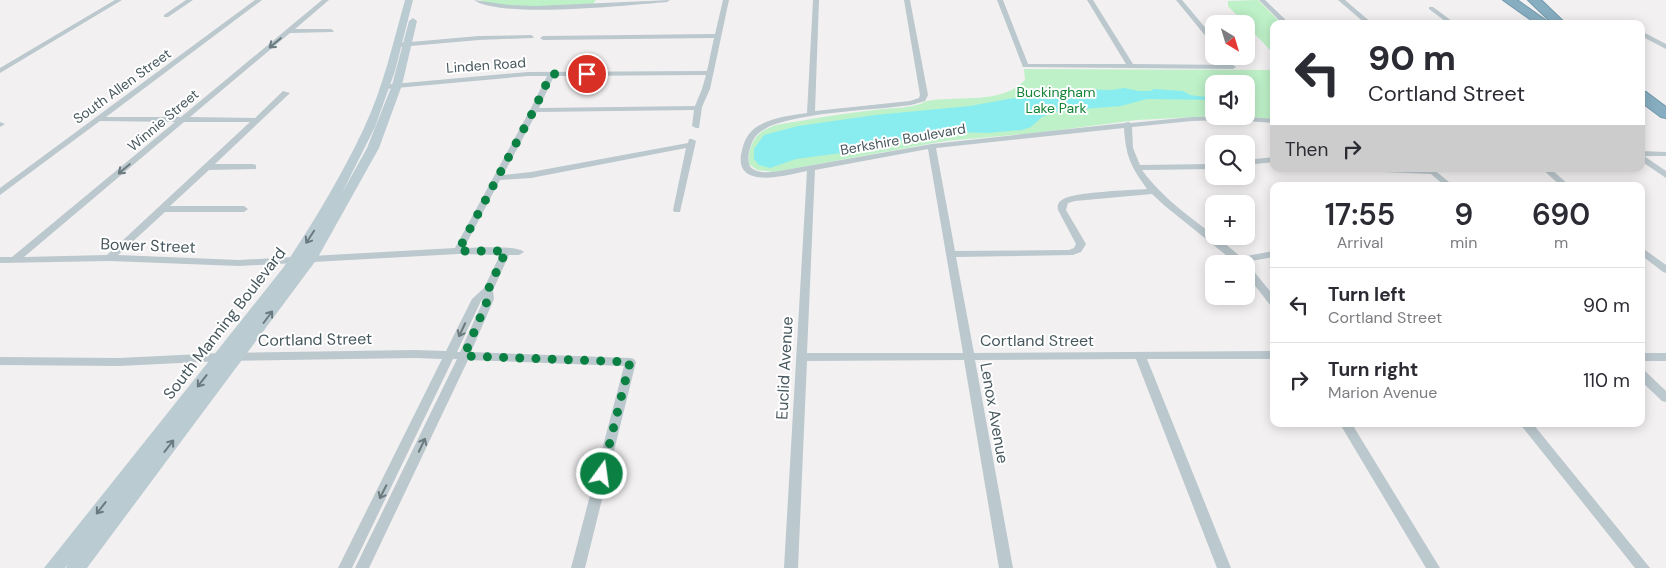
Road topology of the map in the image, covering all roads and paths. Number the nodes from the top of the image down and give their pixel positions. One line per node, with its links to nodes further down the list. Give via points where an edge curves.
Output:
1 (119, 0): 43 (street)
2 (190, 0): 24 (street)
3 (259, 0): 55 (street, South Allen Street)
4 (326, 0): 32 (street, Winnie Street)
5 (409, 0): 39 (street, South Manning Boulevard)
6 (419, 0): 39 (street, South Manning Boulevard)
7 (477, 0): 22 (street, via 497,6)
8 (667, 0): 21 (street)
9 (726, 0): 36 (street)
10 (816, 0): 54 (street)
11 (907, 0): 54 (street, Berkshire Boulevard, via 924,95 919,101)
12 (1000, 0): 42 (street, via 1025,66)
13 (1090, 0): 42 (street)
14 (1180, 0): 34 (street)
15 (1262, 0): 25 (street)
16 (1341, 0): 26 (street)
17 (1509, 0): 28 (highway)
18 (1515, 0): 29 (highway)
19 (1528, 0): 30 (highway)
20 (1534, 0): 31 (highway)
21 (641, 1): 22 (street)
22 (597, 3)
23 (1430, 8): 27 (street)
24 (166, 16)
25 (1283, 20)
26 (1365, 20)
27 (1447, 20)
28 (1540, 20)
29 (1541, 20)
30 (1555, 20)
31 (1556, 20)
32 (289, 31): 33 (street); 56 (street, Winnie Street, one-way to 56)
33 (331, 31)
34 (1205, 32)
35 (1645, 35): 40 (street)
36 (717, 36): 38 (street); 44 (street)
37 (531, 37): 39 (street, via 471,38)
38 (542, 38)
39 (401, 45): 46 (street, South Manning Boulevard)
40 (1666, 47)
41 (1232, 65): 42 (street)
42 (1130, 66)
43 (0, 71)
44 (709, 73): 45 (street, Linden Road); 51 (street)
45 (551, 74): 46 (street, Linden Road); 52 (street)
46 (391, 86): 60 (street, South Manning Boulevard)
47 (1645, 87): 50 (highway)
48 (286, 94): 57 (street)
49 (1645, 98): 53 (highway)
50 (1666, 102)
51 (697, 108): 52 (street); 61 (street)
52 (534, 110): 78 (street)
53 (1666, 114)
54 (812, 115): 74 (street, Berkshire Boulevard, via 770,124 754,133 746,145 744,163 750,171 762,175)
55 (98, 119): 56 (street); 82 (street, South Allen Street)
56 (183, 120): 57 (street); 95 (street, Winnie Street, one-way to 95)
57 (257, 120): 71 (street)
58 (1270, 121): 59 (street, Berkshire Boulevard, via 1206,118)
59 (1128, 124): 62 (street, Berkshire Boulevard); 73 (street, via 1129,148)
60 (376, 126): 63 (street, South Manning Boulevard); 64 (street, South Manning Boulevard)
61 (696, 126)
62 (932, 146): 74 (street, Berkshire Boulevard); 91 (street, Lenox Avenue)
63 (374, 148): 64 (street); 83 (street, South Manning Boulevard)
64 (359, 150): 83 (street, South Manning Boulevard)
65 (1666, 154): 66 (street)
66 (1645, 155)
67 (1645, 158): 77 (street)
68 (1270, 160): 69 (street)
69 (1255, 162)
70 (1205, 166): 73 (street)
71 (208, 167): 72 (street); 84 (street)
72 (254, 167)
73 (1136, 168): 81 (street)
74 (811, 169): 109 (street, Euclid Avenue)
75 (1432, 172): 79 (street)
76 (1550, 172): 80 (street)
77 (1666, 175)
78 (498, 178): 86 (street, via 531,175 692,143); 87 (street)
79 (1446, 182)
80 (1561, 182)
81 (1154, 190): 91 (street, via 1065,201 1062,210 1081,242 1078,250 1070,253); 92 (street)
82 (0, 192)
83 (342, 194): 96 (street, South Manning Boulevard); 98 (street, South Manning Boulevard, one-way to 98)
84 (163, 209): 85 (street); 94 (street)
85 (244, 209)
86 (677, 210)
87 (458, 251): 88 (street, Bower Street); 96 (street, Bower Street)
88 (506, 251): 89 (street, Bower Street); 102 (street)
89 (519, 252)
90 (1645, 253): 100 (street)
91 (951, 254): 110 (street, Lenox Avenue)
92 (1232, 255)
93 (1270, 255): 99 (street)
94 (110, 258): 95 (street, Bower Street); 98 (street, Bower Street, via 239,263)
95 (15, 259): 97 (street, Bower Street)
96 (310, 259): 98 (street, Bower Street); 108 (street, South Manning Boulevard, one-way to 96)
97 (0, 260)
98 (296, 260): 107 (street, South Manning Boulevard)
99 (1255, 260)
100 (1666, 270)
101 (1255, 279): 103 (street)
102 (488, 290): 104 (street, one-way to 104, via 477,299); 106 (street, via 488,299)
103 (1270, 298)
104 (450, 355): 106 (street, Cortland Street); 108 (street, Cortland Street); 121 (street)
105 (1270, 355): 111 (street, Cortland Street)
106 (464, 356): 122 (street, one-way to 106); 127 (street, Cortland Street, via 630,362)
107 (221, 357): 108 (street, Cortland Street); 114 (street, Cortland Street, via 119,362); 119 (street, South Manning Boulevard, one-way to 119)
108 (238, 357): 120 (street, South Manning Boulevard, one-way to 108)
109 (800, 357): 110 (street, Cortland Street); 128 (street, Euclid Avenue)
110 (968, 357): 111 (street, Cortland Street); 129 (street, Lenox Avenue)
111 (1141, 357): 130 (street)
112 (1645, 357): 113 (street)
113 (1666, 357)
114 (1, 361)
115 (1645, 378): 116 (street)
116 (1666, 398)
117 (1348, 427): 131 (street)
118 (1528, 427): 132 (street)
119 (132, 468): 120 (street); 123 (street, South Manning Boulevard, one-way to 123)
120 (152, 468): 124 (street, South Manning Boulevard)
121 (394, 469): 122 (street); 125 (street, one-way to 125)
122 (410, 470): 126 (street)
123 (54, 568)
124 (76, 568)
125 (345, 568)
126 (362, 568)
127 (578, 568)
128 (791, 568)
129 (1006, 568)
130 (1224, 568)
131 (1433, 568)
132 (1643, 568)

